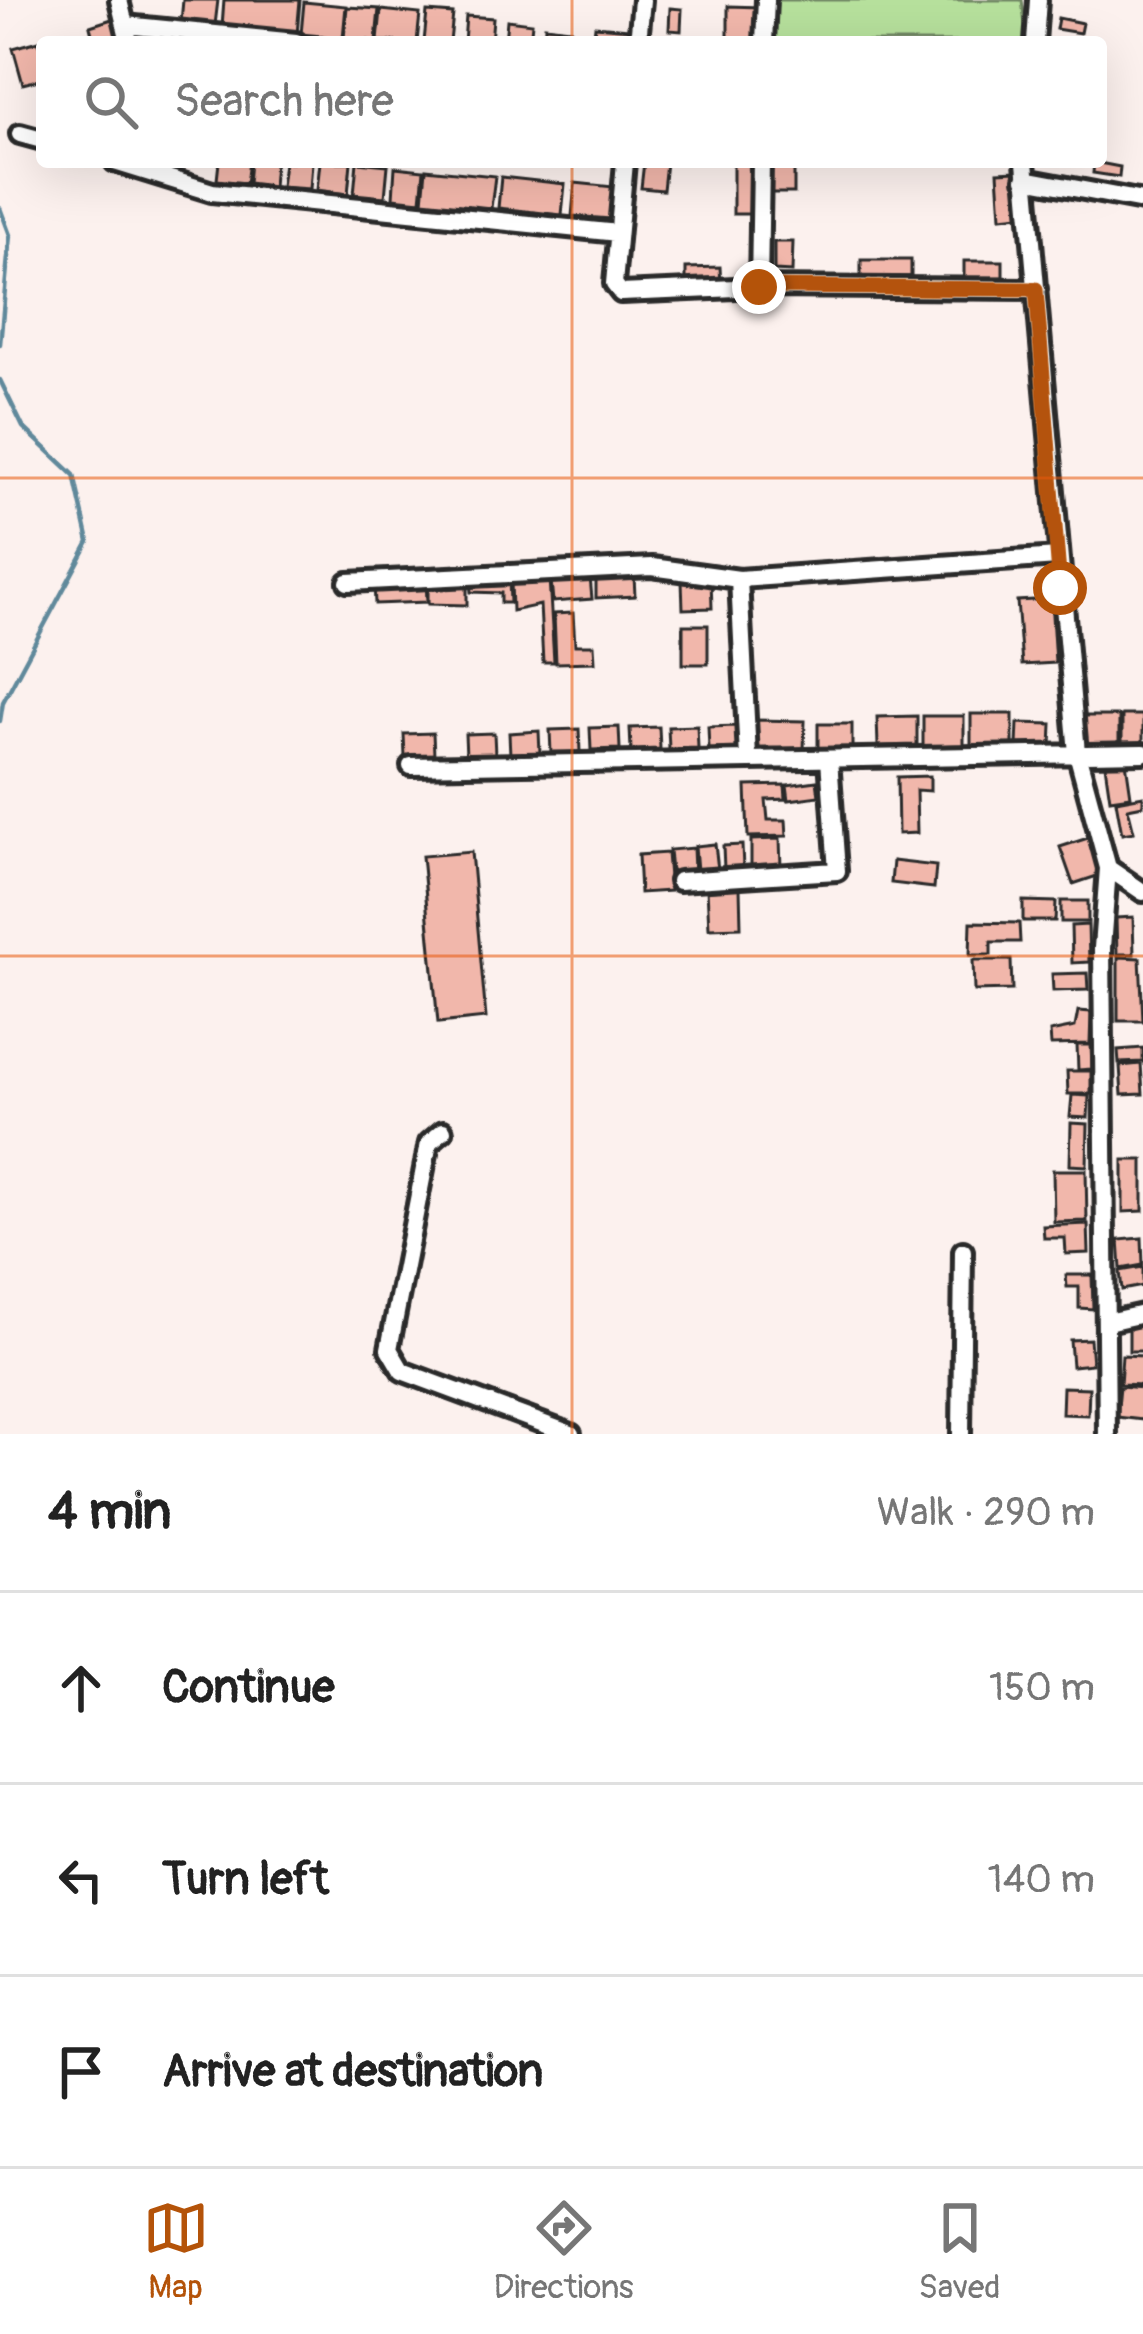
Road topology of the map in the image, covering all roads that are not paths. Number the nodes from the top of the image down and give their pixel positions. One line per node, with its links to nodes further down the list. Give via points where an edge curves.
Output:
1 (119, 0): 5 (street)
2 (642, 0): 7 (street)
3 (766, 0): 8 (street)
4 (1038, 0): 9 (street)
5 (127, 33): 6 (street)
6 (183, 36)
7 (639, 36)
8 (764, 36)
9 (1035, 36)
10 (20, 134): 11 (street)
11 (36, 138)
12 (624, 168): 17 (street)
13 (761, 168): 18 (street)
14 (161, 169): 17 (street, via 212,192)
15 (1025, 171): 16 (street); 19 (street)
16 (1143, 201)
17 (618, 233): 18 (street, via 614,284 621,293)
18 (759, 287): 19 (street)
19 (1036, 289): 20 (street)
20 (1058, 557): 21 (street); 23 (street)
21 (739, 579): 22 (street, via 652,567); 25 (street)
22 (348, 582)
23 (1077, 752): 24 (street); 26 (street); 28 (street)
24 (1143, 753)
25 (748, 758): 26 (street); 27 (street)
26 (829, 759): 29 (street, via 837,872)
27 (411, 766)
28 (1108, 868): 30 (street); 34 (street)
29 (680, 881)
30 (1143, 892)
31 (443, 1131): 35 (street, via 429,1143 389,1349 402,1371)
32 (963, 1251): 36 (street)
33 (1143, 1314): 34 (street)
34 (1107, 1322): 37 (street)
35 (571, 1434)
36 (961, 1434)
37 (1107, 1434)

